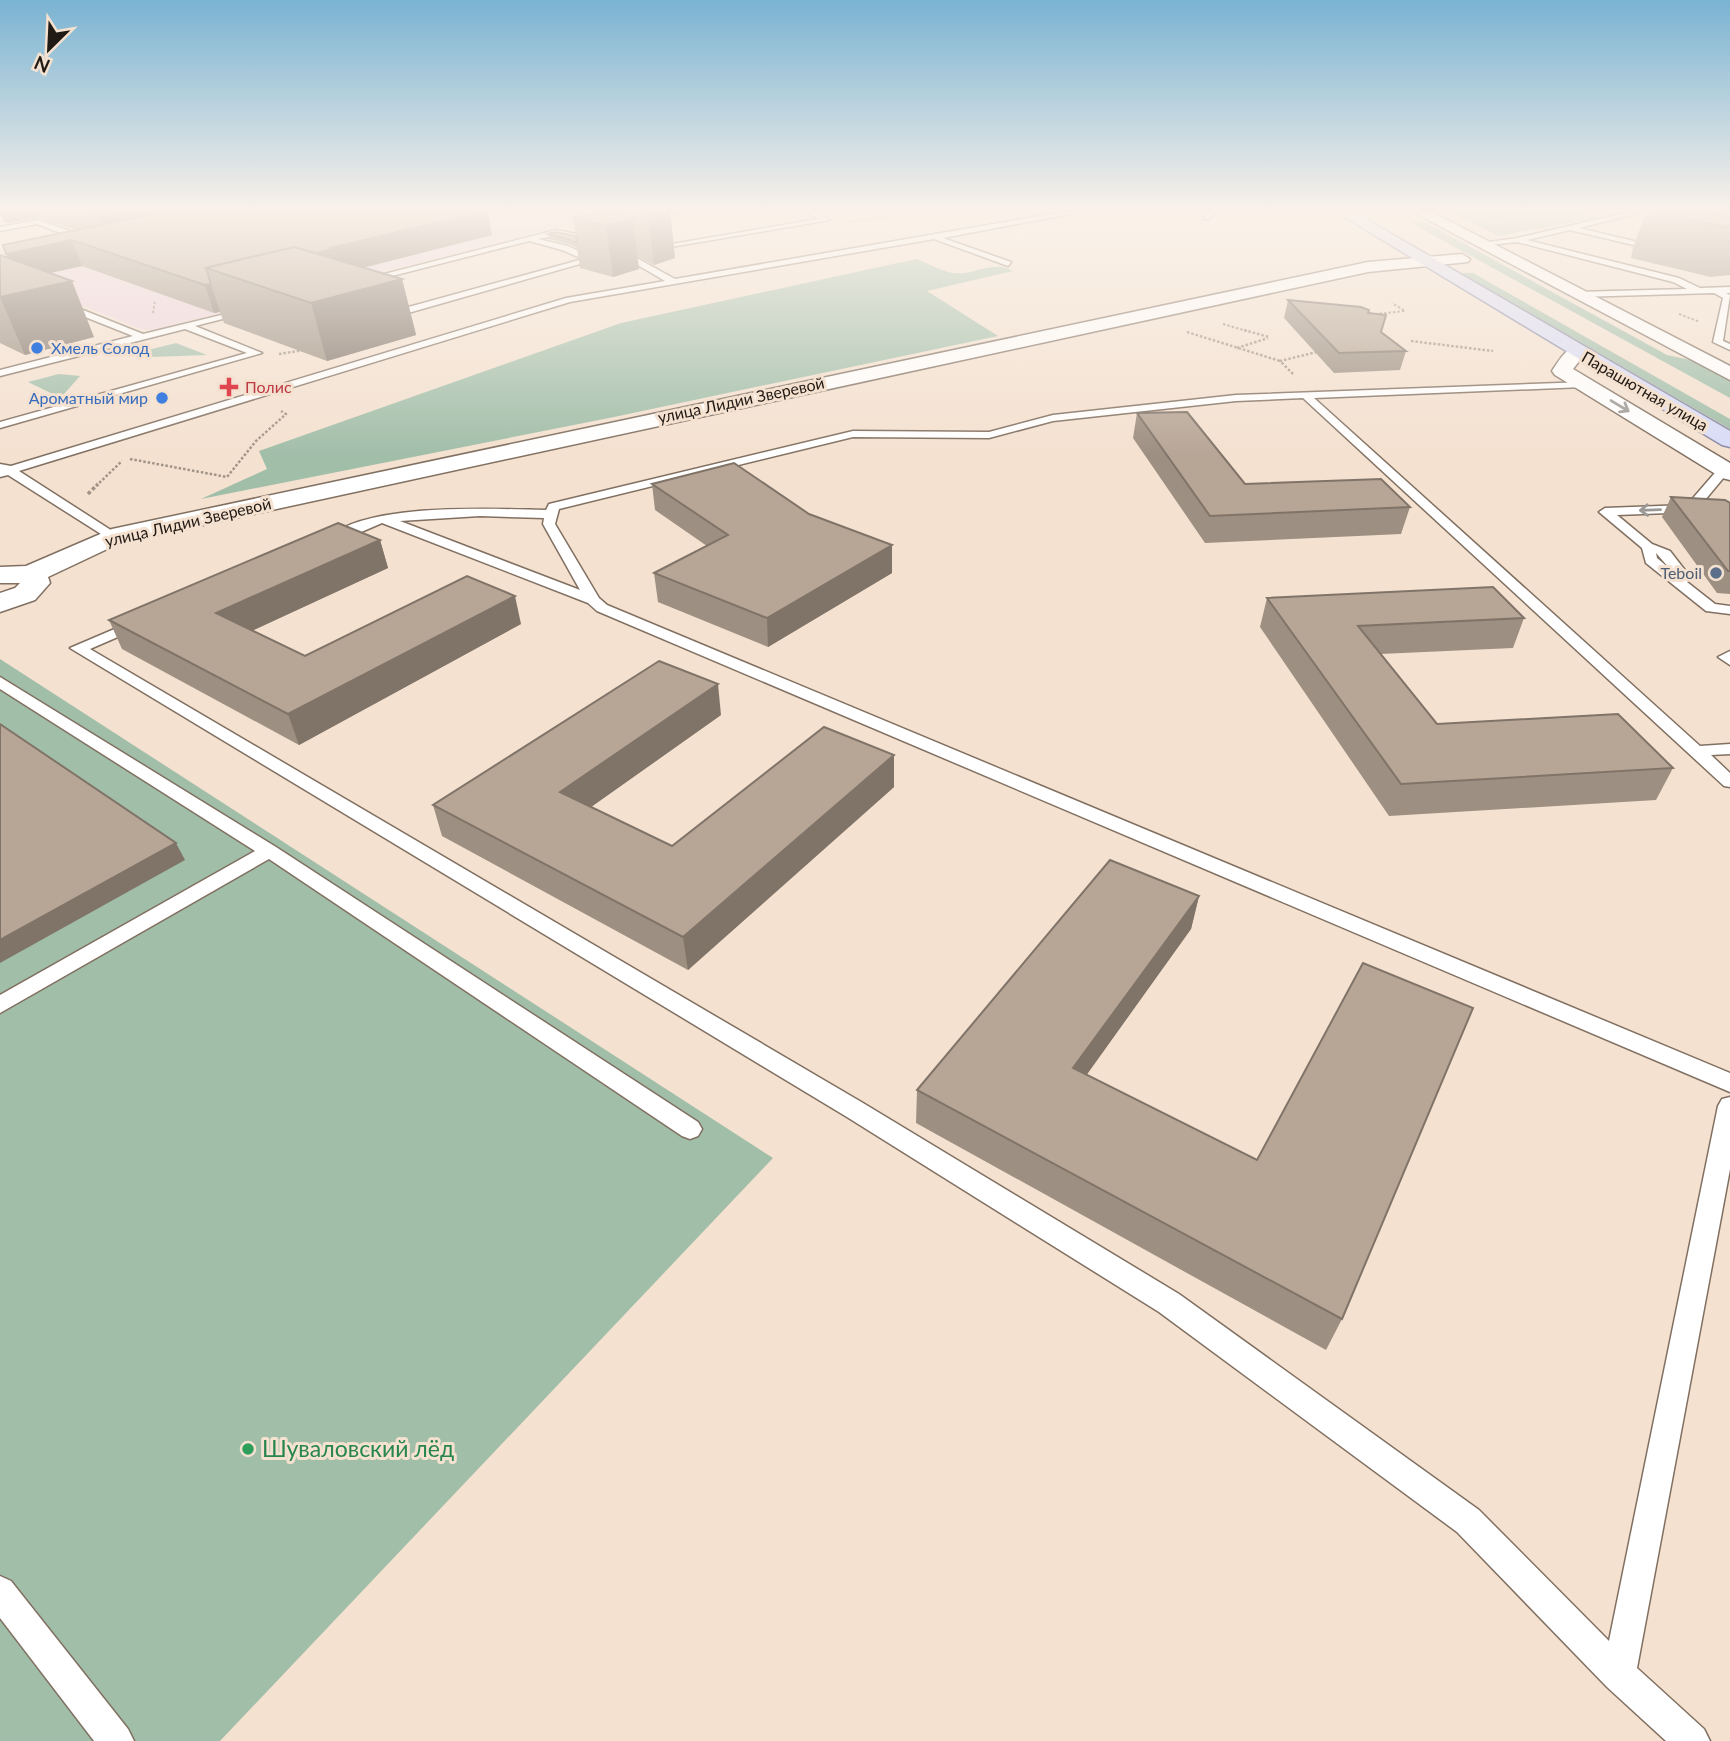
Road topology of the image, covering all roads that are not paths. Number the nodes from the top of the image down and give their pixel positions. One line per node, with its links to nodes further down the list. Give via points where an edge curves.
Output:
1 (467, 293): 10 (lane, via 394,314)
2 (609, 293): 21 (lane, via 558,303)
3 (1244, 293): 25 (street, улица Лидии Зверевой)
4 (1492, 293): 14 (main road, Парашютная улица)
5 (1608, 293): 7 (lane)
6 (1721, 293): 13 (lane, via 1728,297 1718,342)
7 (1578, 294): 16 (street)
8 (56, 302): 12 (lane)
9 (261, 306): 11 (lane)
10 (373, 307)
11 (187, 326): 12 (lane); 19 (lane, via 257,353)
12 (143, 337): 15 (lane)
13 (1730, 347)
14 (1577, 351): 17 (street, via 1562,371); 20 (main road, Парашютная улица)
15 (0, 373)
16 (1730, 374)
17 (1583, 384): 18 (lane); 22 (street, one-way to 22)
18 (1305, 395): 23 (lane, via 1052,418 989,435 853,434 553,507); 37 (lane)
19 (0, 425)
20 (1730, 440)
21 (3, 470): 25 (lane)
22 (1727, 471): 27 (lane, one-way to 27, via 1703,504 1691,509 1605,512)
23 (551, 514): 24 (lane, via 480,512); 31 (lane, via 549,524)
24 (382, 518): 26 (lane); 31 (lane)
25 (112, 537): 29 (street, улица Лидии Зверевой)
26 (318, 545)
27 (1648, 547): 30 (lane, via 1666,552 1682,576 1701,592); 33 (lane, via 1651,560 1711,608)
28 (0, 575): 29 (street)
29 (30, 575): 32 (street, via 36,583 32,588)
30 (1730, 599)
31 (593, 600): 41 (lane, via 602,608)
32 (0, 603)
33 (1730, 610)
34 (154, 616): 45 (lane, via 78,648 855,1110 1169,1303 1468,1521)
35 (0, 682): 39 (lane)
36 (1730, 749): 37 (lane)
37 (1698, 751): 38 (lane)
38 (1730, 782)
39 (268, 851): 40 (lane); 43 (lane)
40 (0, 1005)
41 (1730, 1083)
42 (1730, 1106): 45 (lane)
43 (690, 1129)
44 (0, 1592): 46 (lane)
45 (1619, 1675): 47 (lane)
46 (116, 1741)
47 (1692, 1741)

